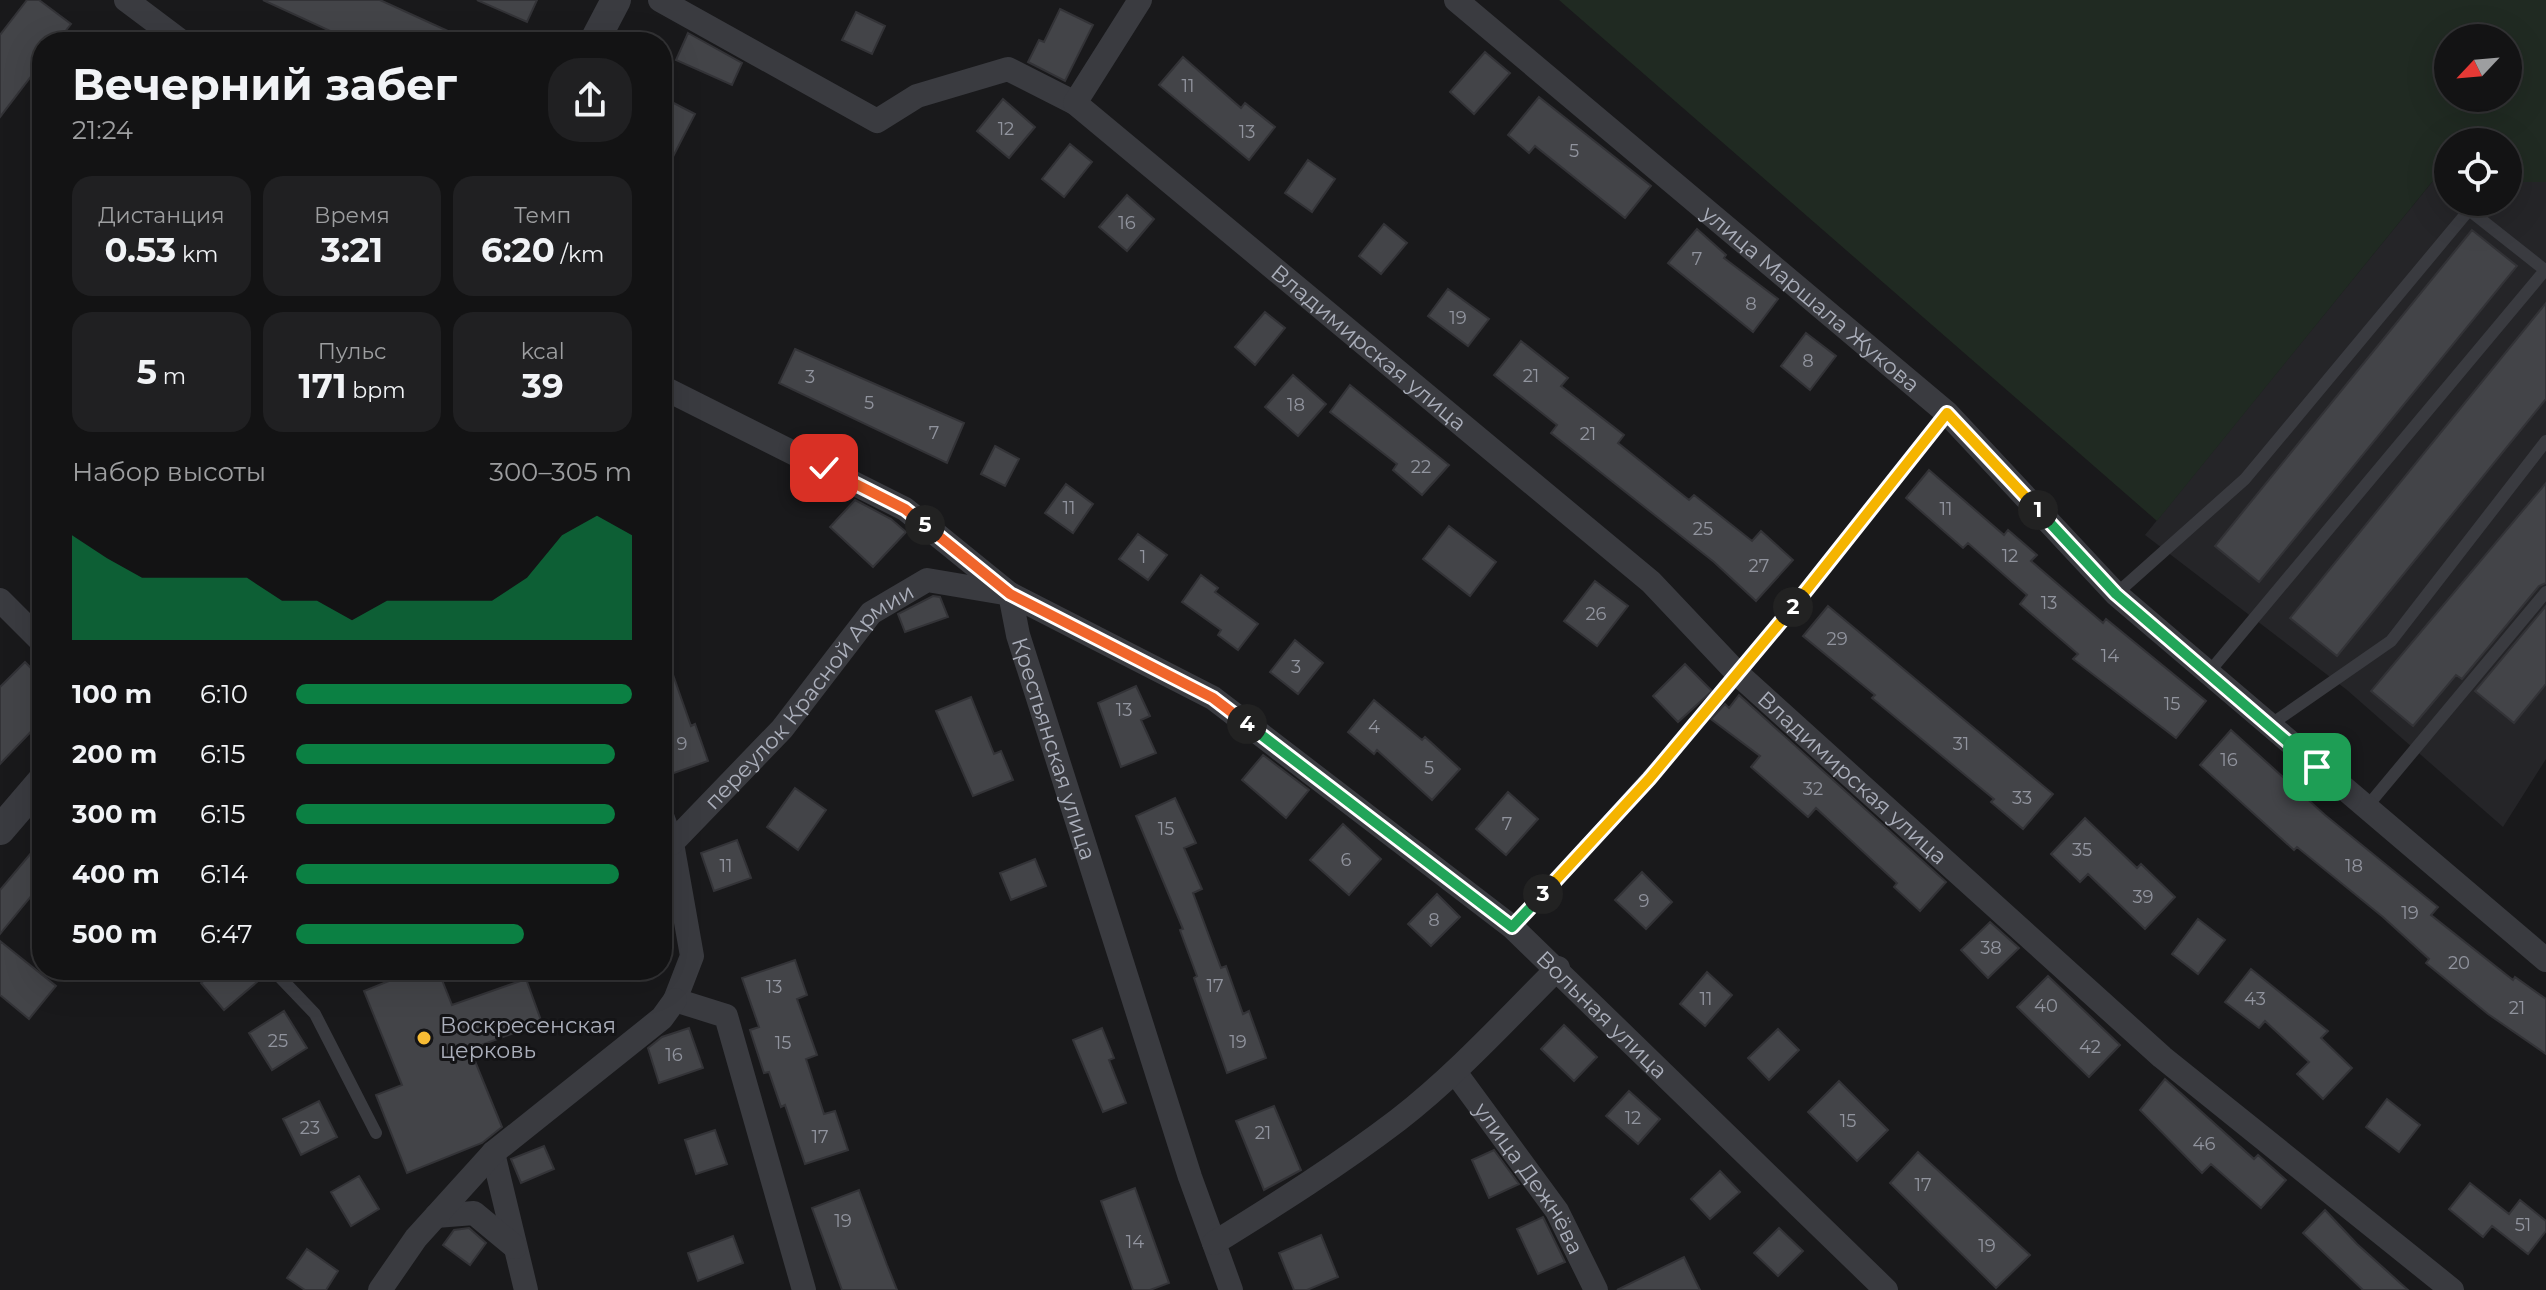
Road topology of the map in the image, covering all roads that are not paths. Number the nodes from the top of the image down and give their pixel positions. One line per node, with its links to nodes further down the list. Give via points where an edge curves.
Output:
1 (126, 0): 6 (street)
2 (616, 0): 7 (street)
3 (660, 0): 8 (street, Владимирская улица, via 877,121 917,96 1008,69)
4 (1140, 0): 8 (street)
5 (1456, 0): 11 (street, улица Маршала Жукова)
6 (169, 32)
7 (599, 32)
8 (1075, 103): 19 (street, Владимирская улица, via 1651,582)
9 (2546, 270): 15 (lane, via 2469,210 2245,479); 18 (lane)
10 (672, 392): 14 (street, via 905,509)
11 (1947, 413): 15 (street, улица Маршала Жукова); 19 (lane)
12 (2546, 441): 20 (lane, via 2391,641)
13 (2546, 592): 22 (lane)
14 (1010, 594): 24 (street, переулок Красной Армии, via 927,580 871,613 782,729); 25 (street, Вольная улица, via 1213,698); 34 (street, Крестьянская улица, via 1018,635 1113,938)
15 (2116, 594): 18 (street, улица Маршала Жукова)
16 (0, 600): 17 (street)
17 (32, 632)
18 (2210, 671): 20 (street, улица Маршала Жукова)
19 (1739, 675): 25 (lane); 42 (street, Владимирская улица, via 2162,1057)
20 (2270, 725): 22 (street, улица Маршала Жукова)
21 (32, 793): 23 (street)
22 (2365, 809): 26 (street, улица Маршала Жукова)
23 (0, 830)
24 (672, 843): 29 (street, via 692,956)
25 (1512, 927): 27 (street, Вольная улица)
26 (2546, 960)
27 (1558, 968): 30 (street); 41 (street, Вольная улица)
28 (283, 980): 31 (lane, via 315,1014)
29 (675, 1000): 32 (street, via 662,1018); 39 (street, via 726,1016)
30 (1455, 1072): 34 (street, via 1332,1168); 40 (street, улица Дежнёва, via 1557,1211)
31 (376, 1133)
32 (493, 1153): 33 (street); 35 (street)
33 (436, 1216): 35 (street, via 474,1213); 37 (street)
34 (1214, 1243): 36 (street, Крестьянская улица)
35 (515, 1247): 38 (street)
36 (1225, 1287)
37 (380, 1290)
38 (526, 1290)
39 (804, 1290)
40 (1596, 1290)
41 (1886, 1290)
42 (2452, 1290)

